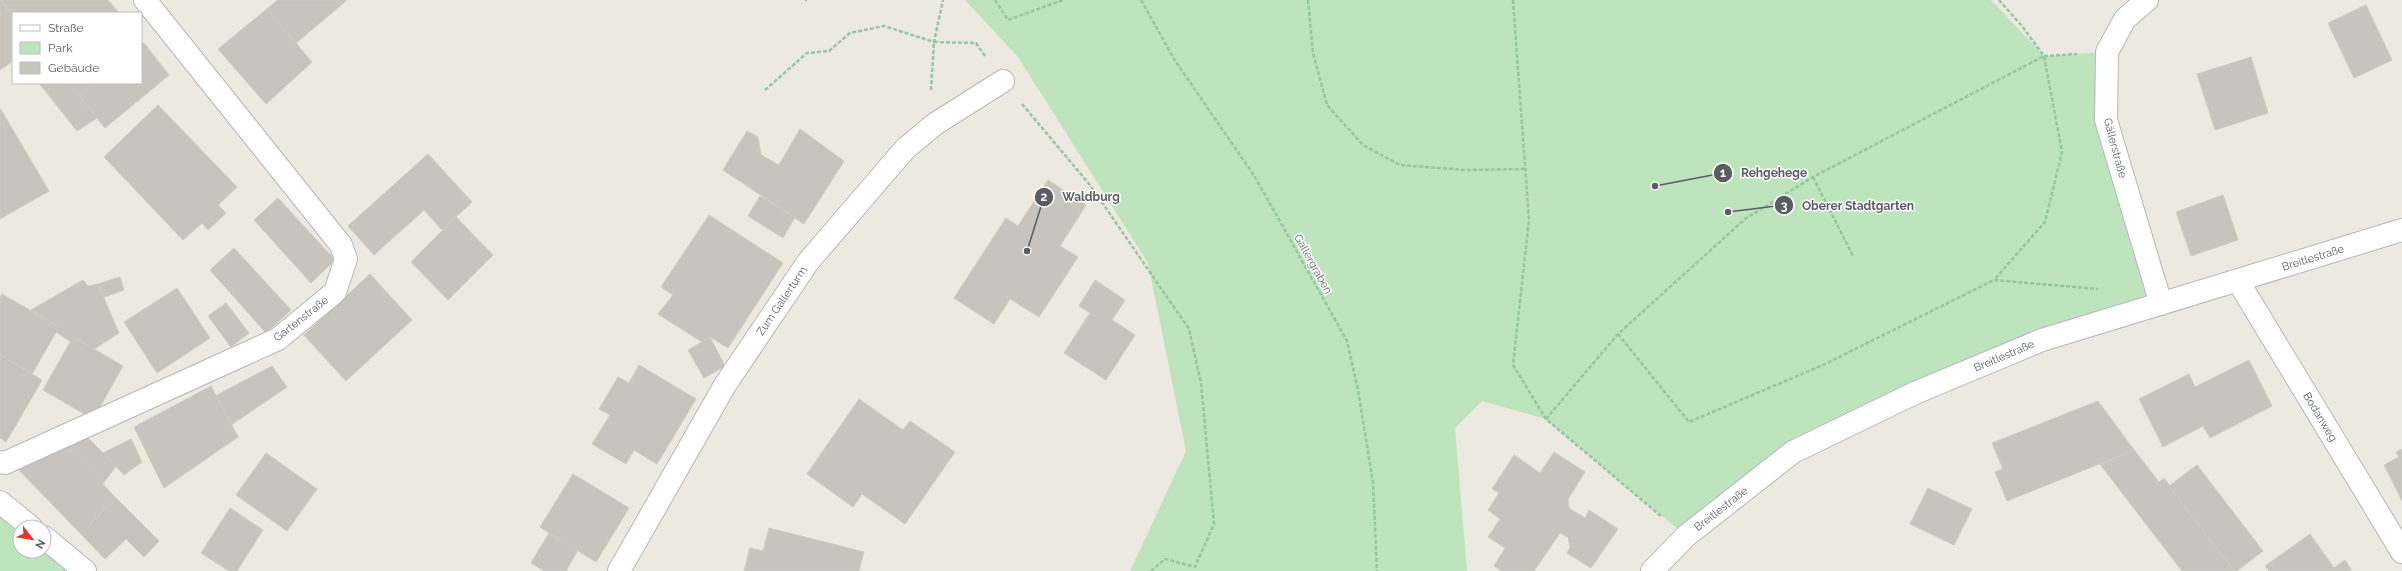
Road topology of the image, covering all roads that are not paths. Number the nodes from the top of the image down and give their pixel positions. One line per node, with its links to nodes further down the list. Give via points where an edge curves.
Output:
1 (146, 0): 7 (street, Gartenstraße, via 341,245 346,259 335,292 278,339 4,463)
2 (2147, 0): 6 (street, Gällerstraße, via 2125,19 2107,52 2106,120)
3 (1003, 81): 13 (street, Zum Gallerturm, via 935,124 905,149 808,262 725,385)
4 (2402, 230): 5 (street, Breitlestraße)
5 (2238, 281): 6 (street, Breitlestraße); 11 (street, Bodanweg)
6 (2161, 304): 14 (street, Breitlestraße, via 2042,340 1915,393 1793,452 1686,536)
7 (0, 462)
8 (0, 502): 9 (street)
9 (21, 519)
10 (52, 544): 12 (street)
11 (2402, 552)
12 (85, 571)
13 (619, 571)
14 (1652, 571)

